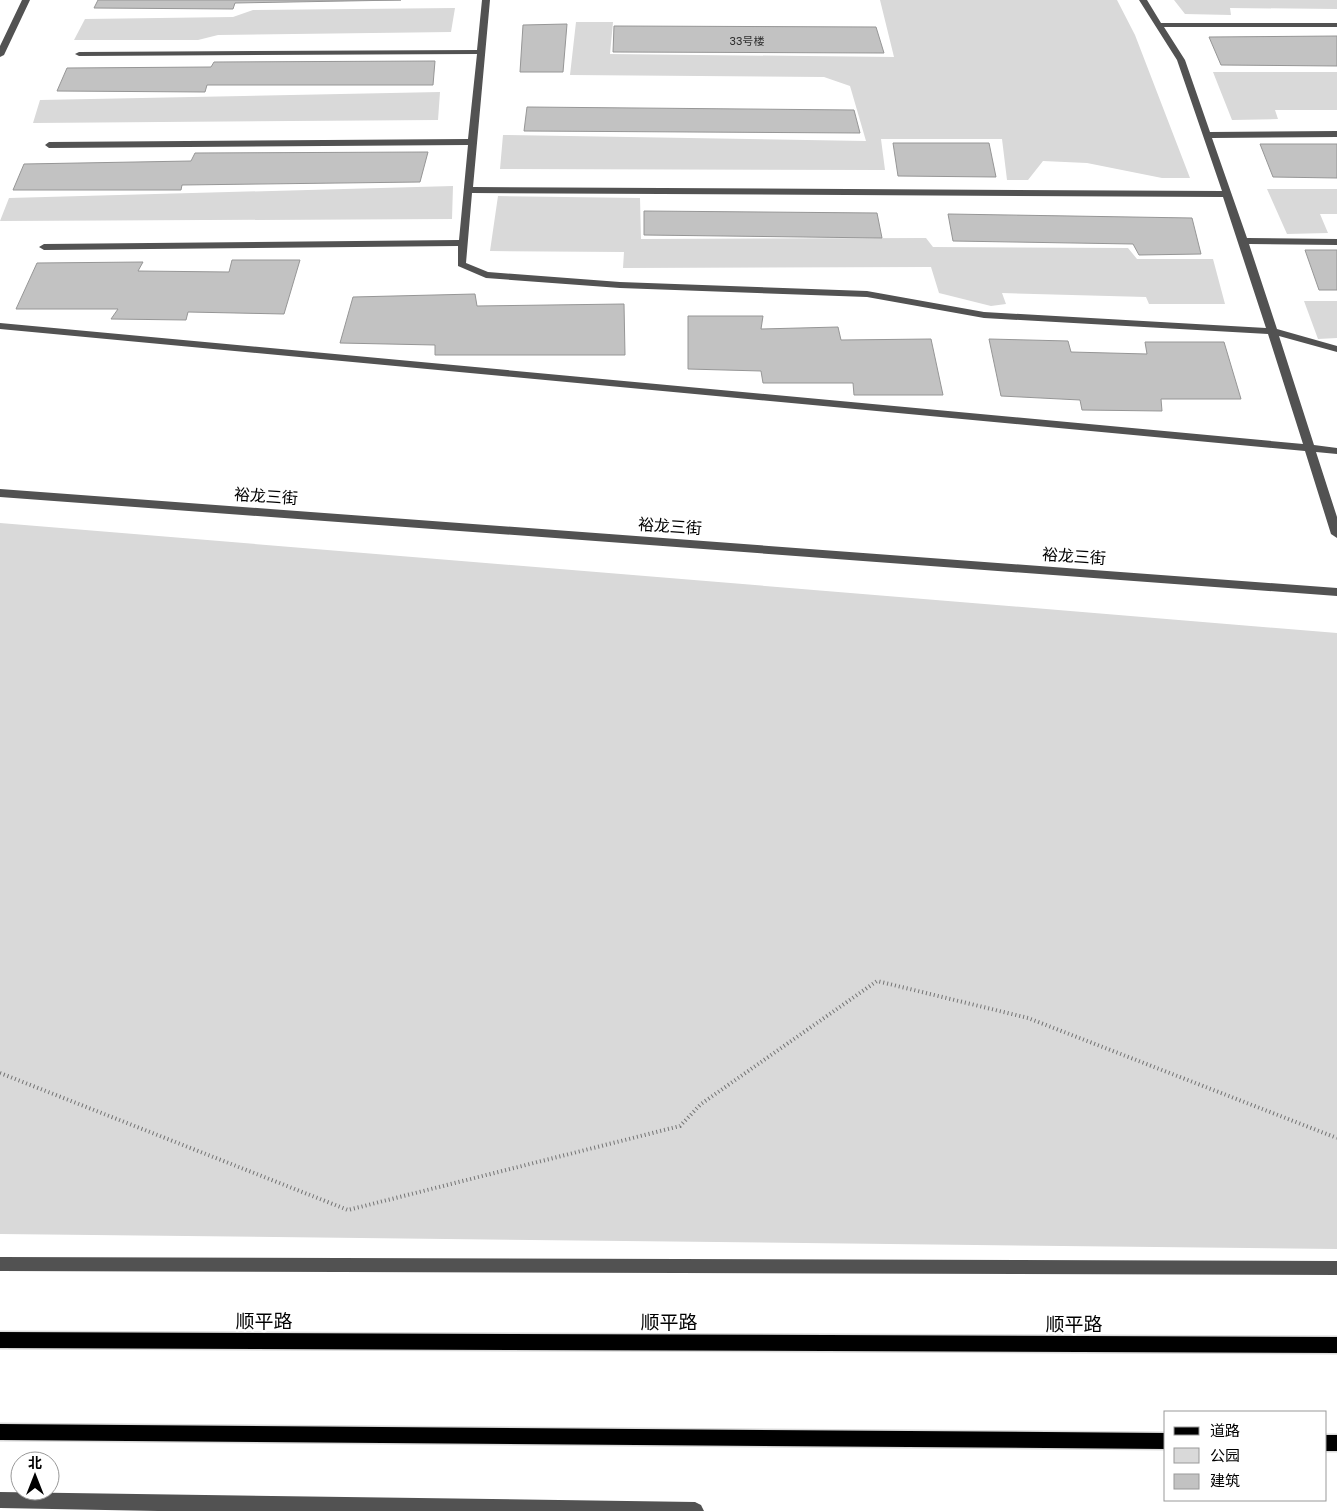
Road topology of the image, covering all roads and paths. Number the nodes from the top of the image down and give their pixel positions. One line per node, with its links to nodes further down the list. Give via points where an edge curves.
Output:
1 (26, 0): 8 (street)
2 (486, 0): 6 (street)
3 (1143, 0): 4 (street)
4 (1160, 25): 5 (street); 10 (street, via 1181,60)
5 (1337, 25)
6 (481, 52): 7 (street); 11 (street)
7 (79, 54)
8 (0, 55)
9 (1337, 134): 10 (street)
10 (1207, 135): 14 (street)
11 (473, 142): 12 (street); 13 (street)
12 (49, 145)
13 (468, 190): 14 (street); 17 (street)
14 (1227, 194): 15 (street)
15 (1243, 241): 16 (street); 20 (street)
16 (1337, 242)
17 (464, 243): 18 (street); 20 (street, via 461,264 486,275 620,286 868,294 984,315)
18 (44, 247)
19 (0, 326): 22 (street)
20 (1272, 330): 21 (street); 22 (street)
21 (1337, 349)
22 (1310, 448): 23 (street); 25 (street)
23 (1337, 451)
24 (0, 493): 26 (street, 裕龙三街)
25 (1337, 534)
26 (1337, 592)
27 (0, 1073): 28 (path, via 348,1210 680,1126 701,1104 877,981 1028,1018)
28 (1337, 1138)
29 (0, 1264): 30 (street)
30 (1337, 1268)
31 (0, 1340): 32 (main road, 顺平路)
32 (1337, 1345)
33 (0, 1432): 34 (main road)
34 (1164, 1441)
35 (0, 1500): 36 (street)
36 (695, 1511)

